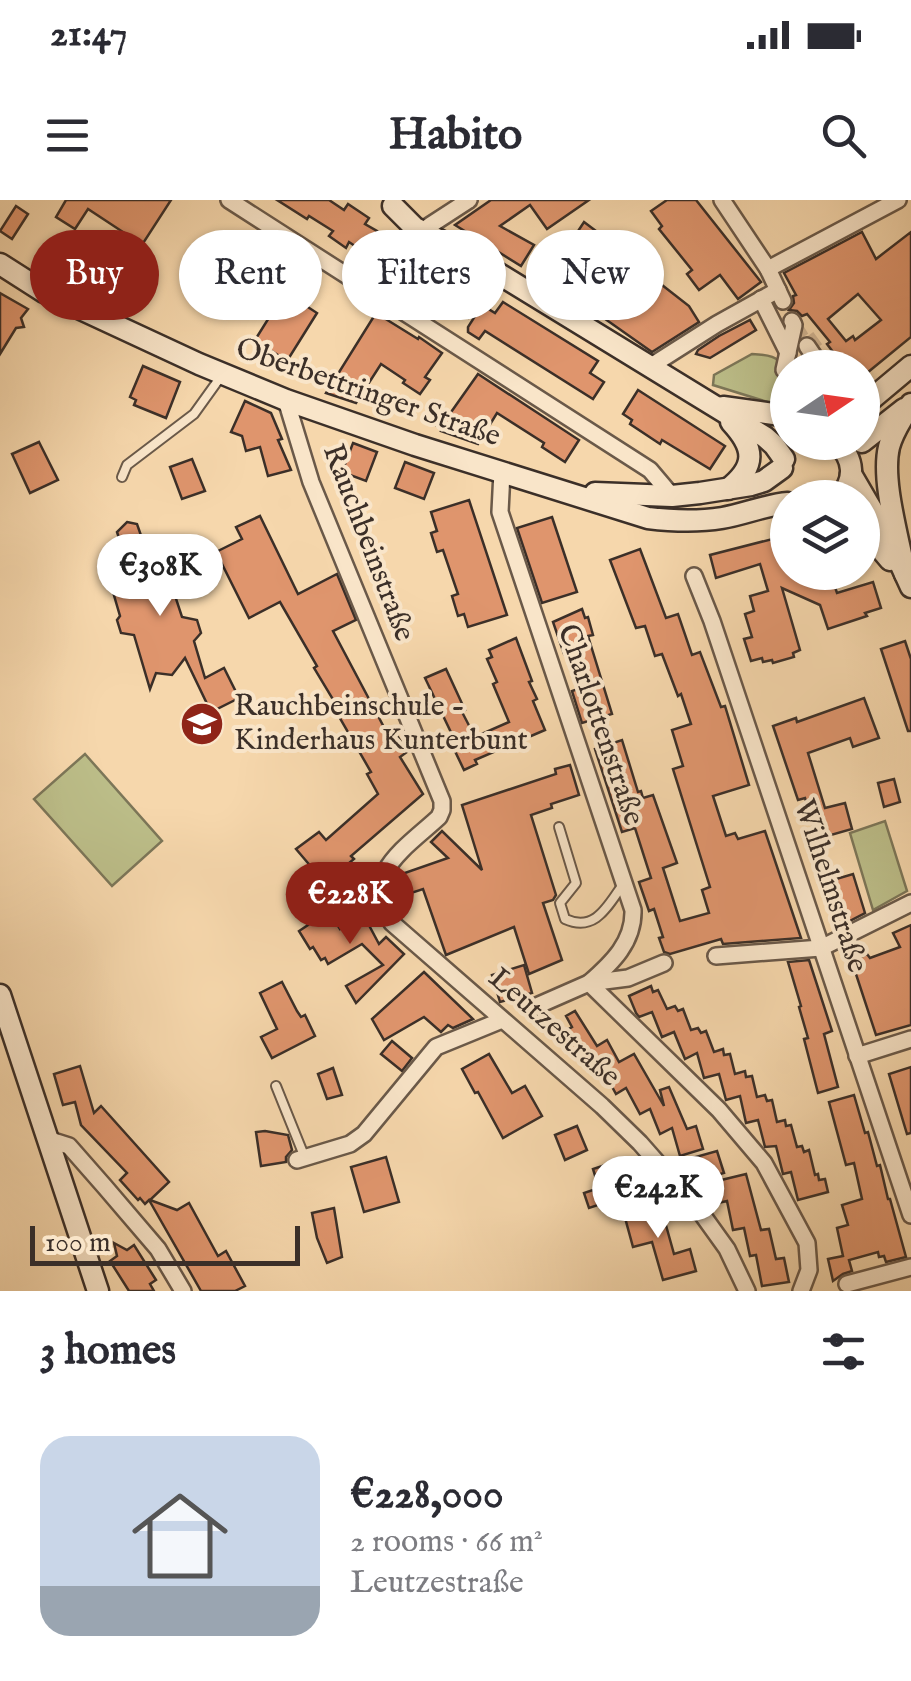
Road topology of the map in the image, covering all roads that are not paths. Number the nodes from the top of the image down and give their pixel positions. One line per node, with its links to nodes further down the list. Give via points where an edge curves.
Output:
1 (229, 200): 10 (street)
2 (469, 200): 6 (street)
3 (722, 200): 9 (street)
4 (898, 200): 9 (street)
5 (388, 203): 6 (street)
6 (422, 227): 7 (street); 16 (street)
7 (419, 230)
8 (0, 264): 18 (street, Oberbettringer Straße, via 44,292)
9 (768, 269): 11 (street, via 780,296)
10 (342, 273)
11 (760, 300): 14 (street); 16 (street)
12 (415, 320): 37 (street, via 650,470)
13 (792, 321): 15 (street)
14 (786, 350)
15 (789, 350)
16 (651, 366): 23 (street)
17 (907, 369): 19 (street); 20 (street)
18 (223, 375): 21 (street, Oberbettringer Straße); 33 (lane, via 194,414 127,465)
19 (880, 383)
20 (880, 392)
21 (286, 400): 32 (street, Oberbettringer Straße); 42 (street, Rauchbeinstraße, via 311,482 442,801)
22 (911, 404): 26 (street); 41 (street, via 888,462)
23 (716, 406): 24 (street); 25 (street); 27 (street); 36 (street, via 750,452 744,476)
24 (770, 414)
25 (770, 428)
26 (880, 428)
27 (770, 441)
28 (783, 460): 36 (street, Oberbettringer Straße, via 764,481)
29 (849, 460): 31 (street)
30 (853, 460): 31 (street)
31 (851, 469): 34 (street); 41 (street)
32 (502, 472): 35 (street, Oberbettringer Straße); 44 (street, Charlottenstraße, via 500,512)
33 (122, 478)
34 (850, 480)
35 (560, 489): 37 (street, Oberbettringer Straße); 38 (street, Oberbettringer Straße, via 679,522)
36 (728, 489): 37 (street, Oberbettringer Straße)
37 (672, 496)
38 (770, 506)
39 (880, 549): 41 (street)
40 (694, 576): 46 (street, Wilhelmstraße)
41 (909, 584)
42 (439, 817): 52 (street, Leutzestraße, via 387,866 380,880 382,910)
43 (559, 827): 44 (lane, via 576,882 560,904 565,918 590,922)
44 (624, 883): 49 (street, Charlottenstraße, via 634,926)
45 (911, 903): 46 (street)
46 (821, 948): 47 (street); 54 (street, Wilhelmstraße)
47 (716, 956)
48 (664, 963): 49 (street, via 628,978)
49 (589, 983): 51 (street); 66 (street, via 764,1163 807,1243 809,1270)
50 (0, 995): 56 (street)
51 (532, 1008)
52 (502, 1020): 58 (street, via 436,1046 364,1134); 65 (street, Leutzestraße, via 670,1174 727,1248)
53 (911, 1039): 54 (street)
54 (858, 1056): 59 (street, Wilhelmstraße)
55 (276, 1086): 58 (lane)
56 (47, 1139): 63 (street); 64 (street, via 68,1146 105,1187)
57 (911, 1153): 59 (street)
58 (301, 1159)
59 (892, 1159): 60 (street, Wilhelmstraße)
60 (911, 1215)
61 (911, 1267): 62 (street)
62 (846, 1284)
63 (98, 1291)
64 (183, 1291)
65 (748, 1291)
66 (800, 1291)

